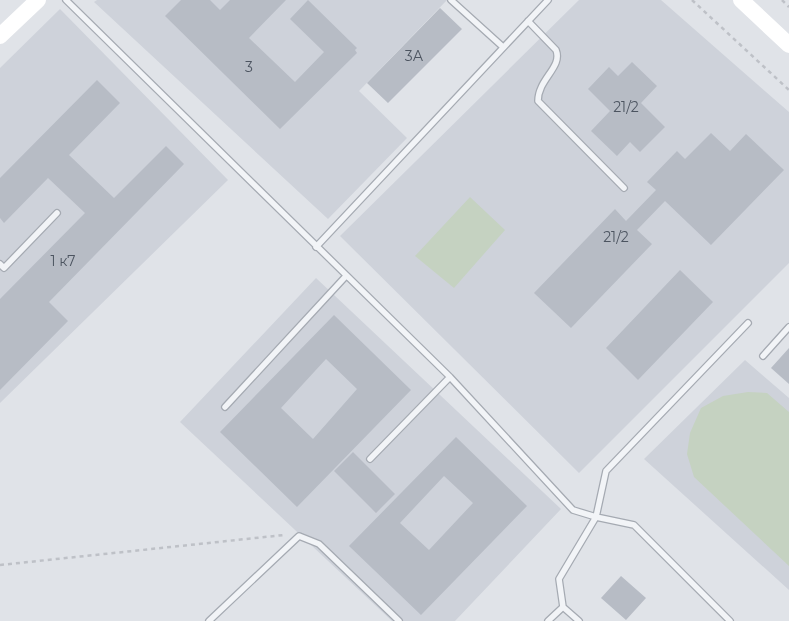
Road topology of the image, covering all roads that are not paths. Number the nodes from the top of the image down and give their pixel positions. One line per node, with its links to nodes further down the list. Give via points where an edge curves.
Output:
1 (38, 0): 7 (main road)
2 (66, 0): 12 (lane)
3 (451, 0): 9 (lane)
4 (548, 0): 6 (lane)
5 (741, 0): 8 (main road)
6 (528, 21): 9 (lane); 10 (lane, via 558,55 558,62 539,87 538,101)
7 (0, 36)
8 (789, 45)
9 (503, 48): 12 (lane)
10 (624, 188)
11 (57, 213): 13 (lane)
12 (316, 247): 14 (lane)
13 (1, 268)
14 (346, 276): 18 (lane); 19 (lane)
15 (748, 323): 21 (lane, via 606,471)
16 (789, 327): 17 (lane)
17 (763, 356)
18 (450, 377): 20 (lane); 21 (lane, via 573,510)
19 (225, 407)
20 (370, 459)
21 (596, 518): 22 (lane, via 559,579); 27 (lane, via 634,525)
22 (563, 606): 25 (lane); 26 (lane)
23 (209, 621): 24 (lane, via 299,536 318,544)
24 (399, 621)
25 (548, 621)
26 (579, 621)
27 (730, 621)

